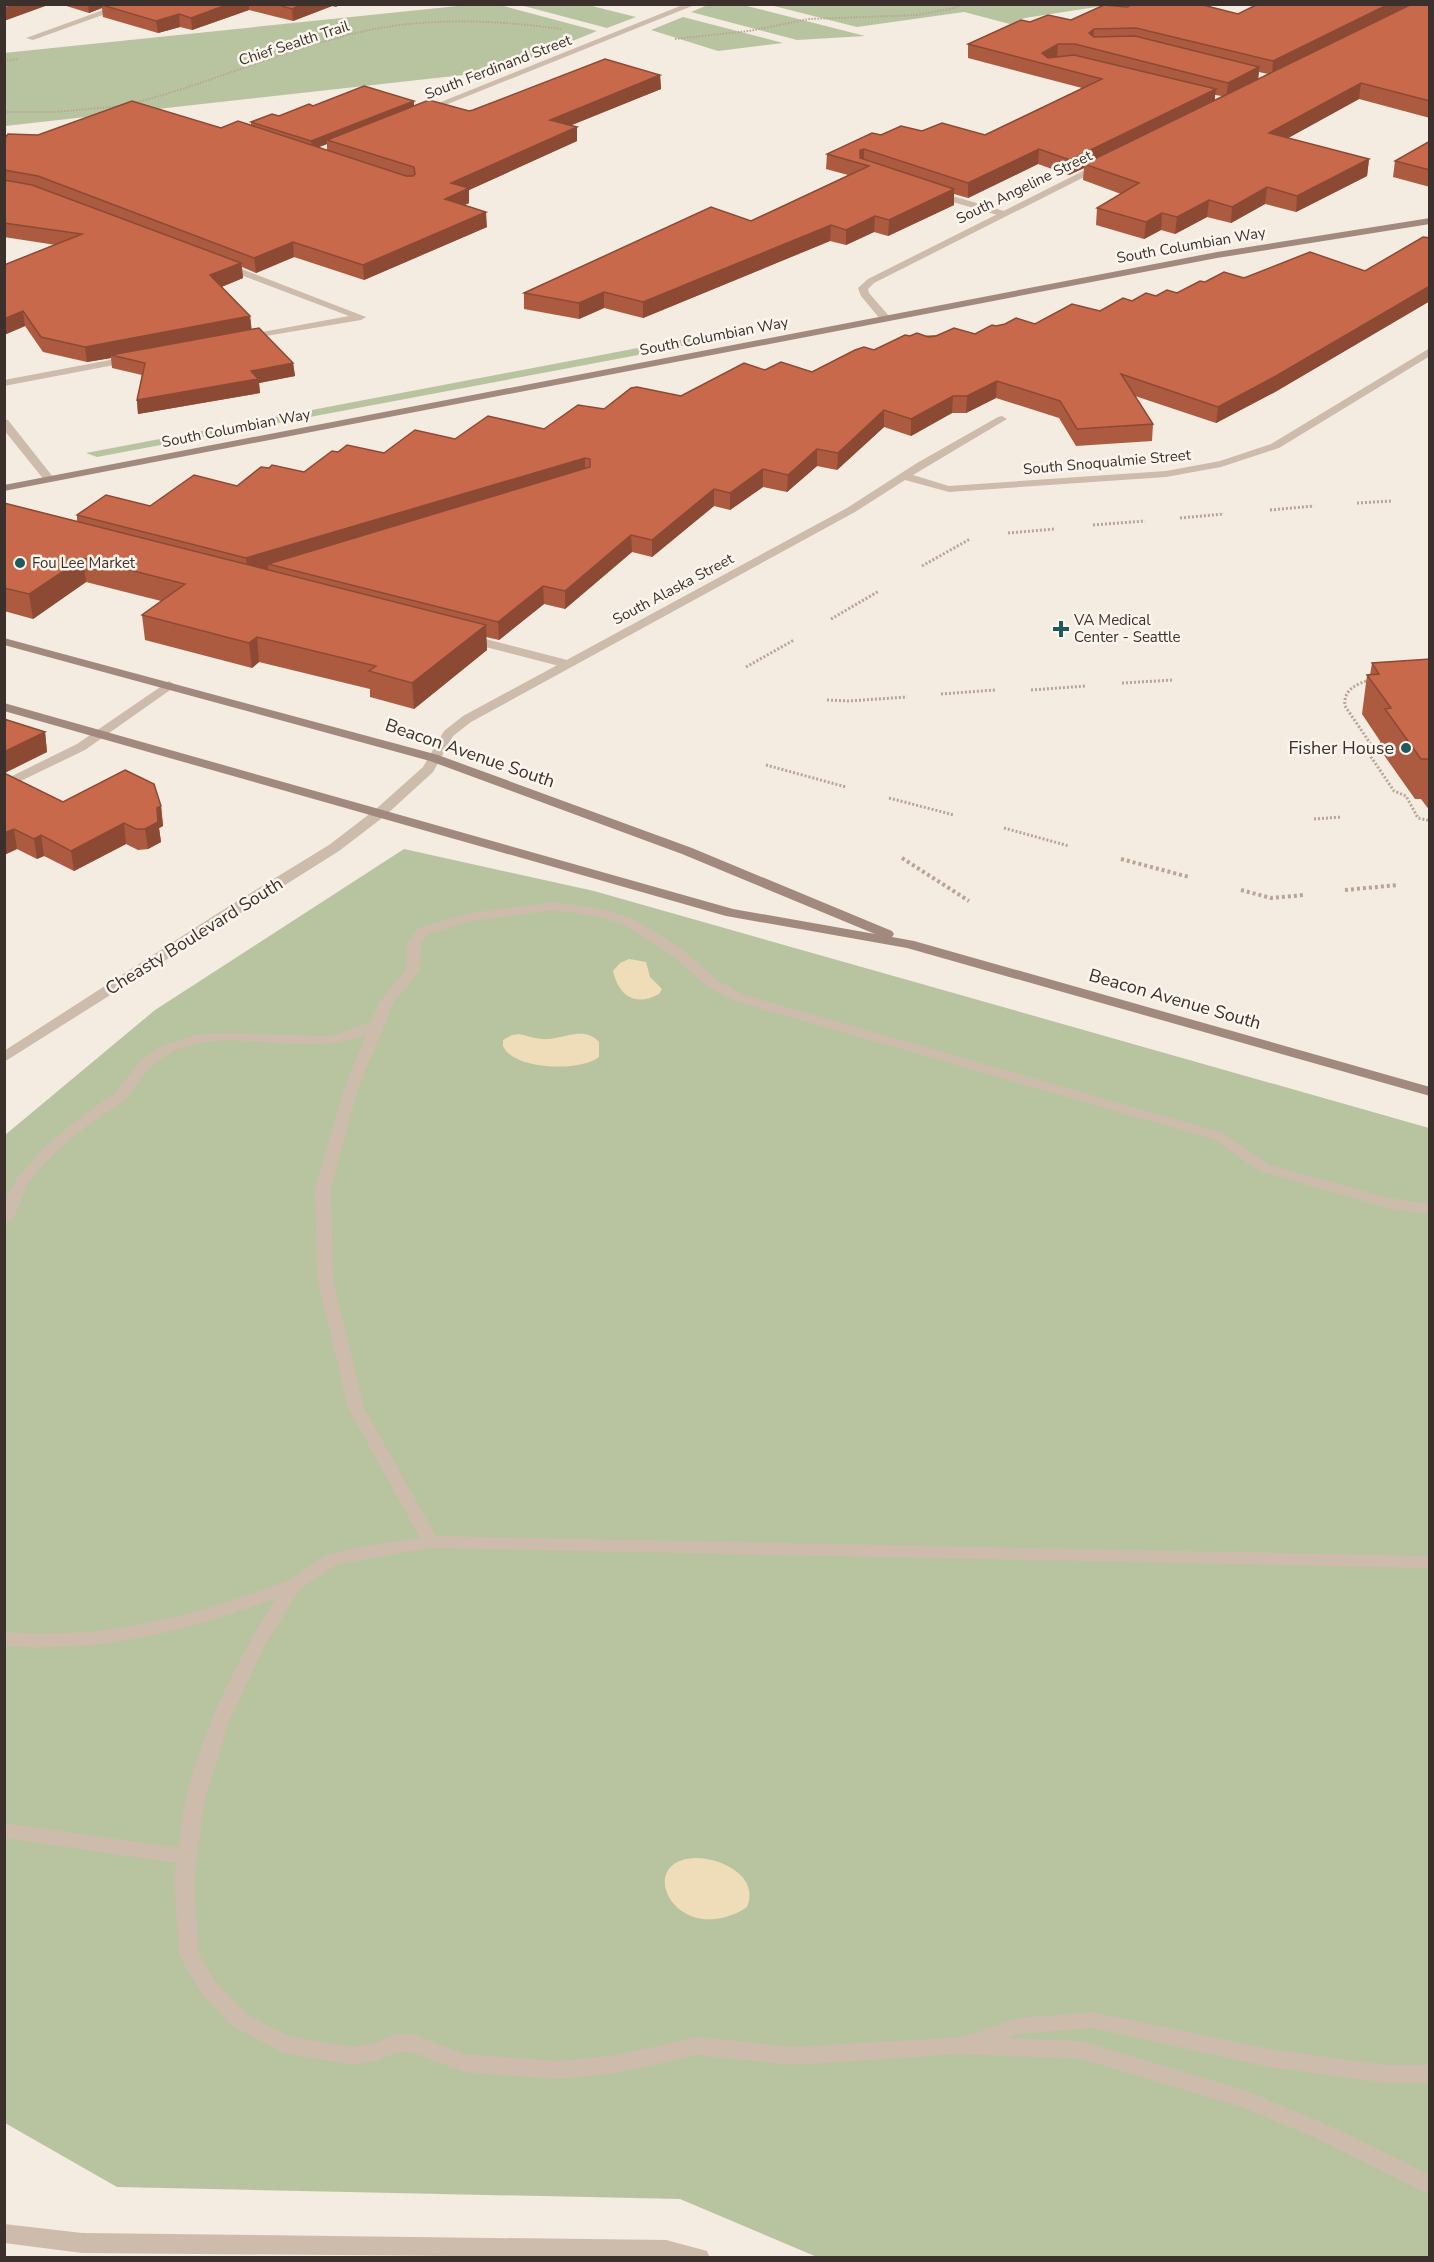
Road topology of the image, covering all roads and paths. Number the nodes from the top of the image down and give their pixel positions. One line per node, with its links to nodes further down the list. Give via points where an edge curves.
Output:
1 (129, 4): 5 (street)
2 (693, 4): 8 (street, South Ferdinand Street)
3 (962, 4): 6 (path, via 917,15 809,19)
4 (569, 30): 7 (path, Chief Sealth Trail, via 465,21 408,24 329,41 186,90 118,106)
5 (30, 38)
6 (670, 40)
7 (4, 112)
8 (413, 115)
9 (1106, 163): 11 (street, South Angeline Street)
10 (927, 192): 11 (street)
11 (1001, 213): 14 (street, South Angeline Street, via 871,280 863,288 864,294)
12 (1430, 221): 14 (main road, South Columbian Way, via 1218,255)
13 (210, 260): 15 (street, via 361,316)
14 (885, 318): 22 (main road, South Columbian Way)
15 (233, 340)
16 (1430, 351): 21 (street, South Snoqualmie Street, via 1275,446 1200,469 949,489)
17 (140, 358): 18 (street)
18 (4, 383)
19 (1002, 419): 21 (street, South Alaska Street)
20 (4, 422): 22 (street)
21 (903, 476): 41 (street, South Alaska Street, via 851,510)
22 (49, 479): 23 (main road, South Columbian Way)
23 (4, 488)
24 (1392, 501): 25 (path)
25 (1357, 503)
26 (1314, 506): 27 (path)
27 (1270, 510)
28 (1224, 514): 29 (path)
29 (1179, 518)
30 (1145, 521): 31 (path)
31 (1093, 525)
32 (1055, 529): 33 (path)
33 (1008, 533)
34 (970, 539): 35 (path)
35 (922, 566)
36 (879, 591): 37 (path)
37 (831, 619)
38 (452, 634): 41 (street)
39 (794, 640): 42 (path)
40 (4, 641): 46 (main road, Beacon Avenue South)
41 (567, 664): 55 (street, South Alaska Street, via 467,719 448,734)
42 (746, 668)
43 (1373, 679): 64 (path, via 1347,693 1345,706 1370,743 1367,751 1394,791 1406,796 1418,818)
44 (1174, 680): 45 (path)
45 (1122, 683)
46 (170, 686): 54 (street); 55 (main road, Beacon Avenue South)
47 (1086, 686): 49 (path)
48 (995, 690): 50 (path)
49 (1031, 690)
50 (941, 694)
51 (907, 697): 52 (path)
52 (827, 700)
53 (4, 707): 54 (main road, Beacon Avenue South)
54 (101, 734): 57 (street); 60 (main road, Beacon Avenue South)
55 (434, 758): 60 (street, South Alaska Street, via 428,769); 75 (main road, Beacon Avenue South, via 698,855)
56 (766, 765): 58 (path)
57 (4, 785)
58 (846, 787)
59 (889, 798): 61 (path)
60 (381, 812): 75 (main road, Beacon Avenue South, via 731,913); 77 (street, Cheasty Boulevard South, via 334,848)
61 (954, 815)
62 (1342, 816): 63 (path)
63 (1314, 819)
64 (1430, 824)
65 (1004, 828): 66 (path)
66 (1069, 846)
67 (902, 858): 74 (path)
68 (1121, 859): 69 (path)
69 (1189, 877)
70 (1398, 885): 72 (path)
71 (1241, 890): 73 (path, via 1271,898)
72 (1345, 890)
73 (1304, 895)
74 (969, 901)
75 (909, 944): 78 (main road, Beacon Avenue South)
76 (375, 1025): 79 (street, via 387,1001 413,971 414,943 423,931 470,917 519,909 555,906 597,912 627,921 652,936 713,984 740,998 1218,1136 1265,1168 1388,1203); 80 (street, via 331,1040 217,1036 167,1049 148,1061 119,1097 51,1149 22,1181); 81 (street, via 351,1089 323,1188 325,1279 356,1408)
77 (4, 1058)
78 (1430, 1092)
79 (1430, 1209)
80 (4, 1219)
81 (431, 1542): 82 (street); 83 (street, via 333,1559)
82 (1430, 1562)
83 (294, 1585): 84 (street, via 227,1609 128,1636 73,1642); 86 (street, via 257,1643 220,1721 195,1799)
84 (4, 1639)
85 (4, 1830): 86 (street)
86 (187, 1857): 87 (street, via 184,1879 189,1955 211,1991 241,2021 284,2044 353,2056 396,2043 413,2043 464,2063 559,2070 616,2064 698,2046 794,2056)
87 (959, 2045): 88 (street, via 1019,2026 1093,2020 1269,2058 1386,2074); 89 (street, via 1081,2050 1247,2100 1323,2132)
88 (1430, 2074)
89 (1430, 2186)
90 (4, 2233): 91 (street, via 82,2243 666,2250)
91 (699, 2258)

